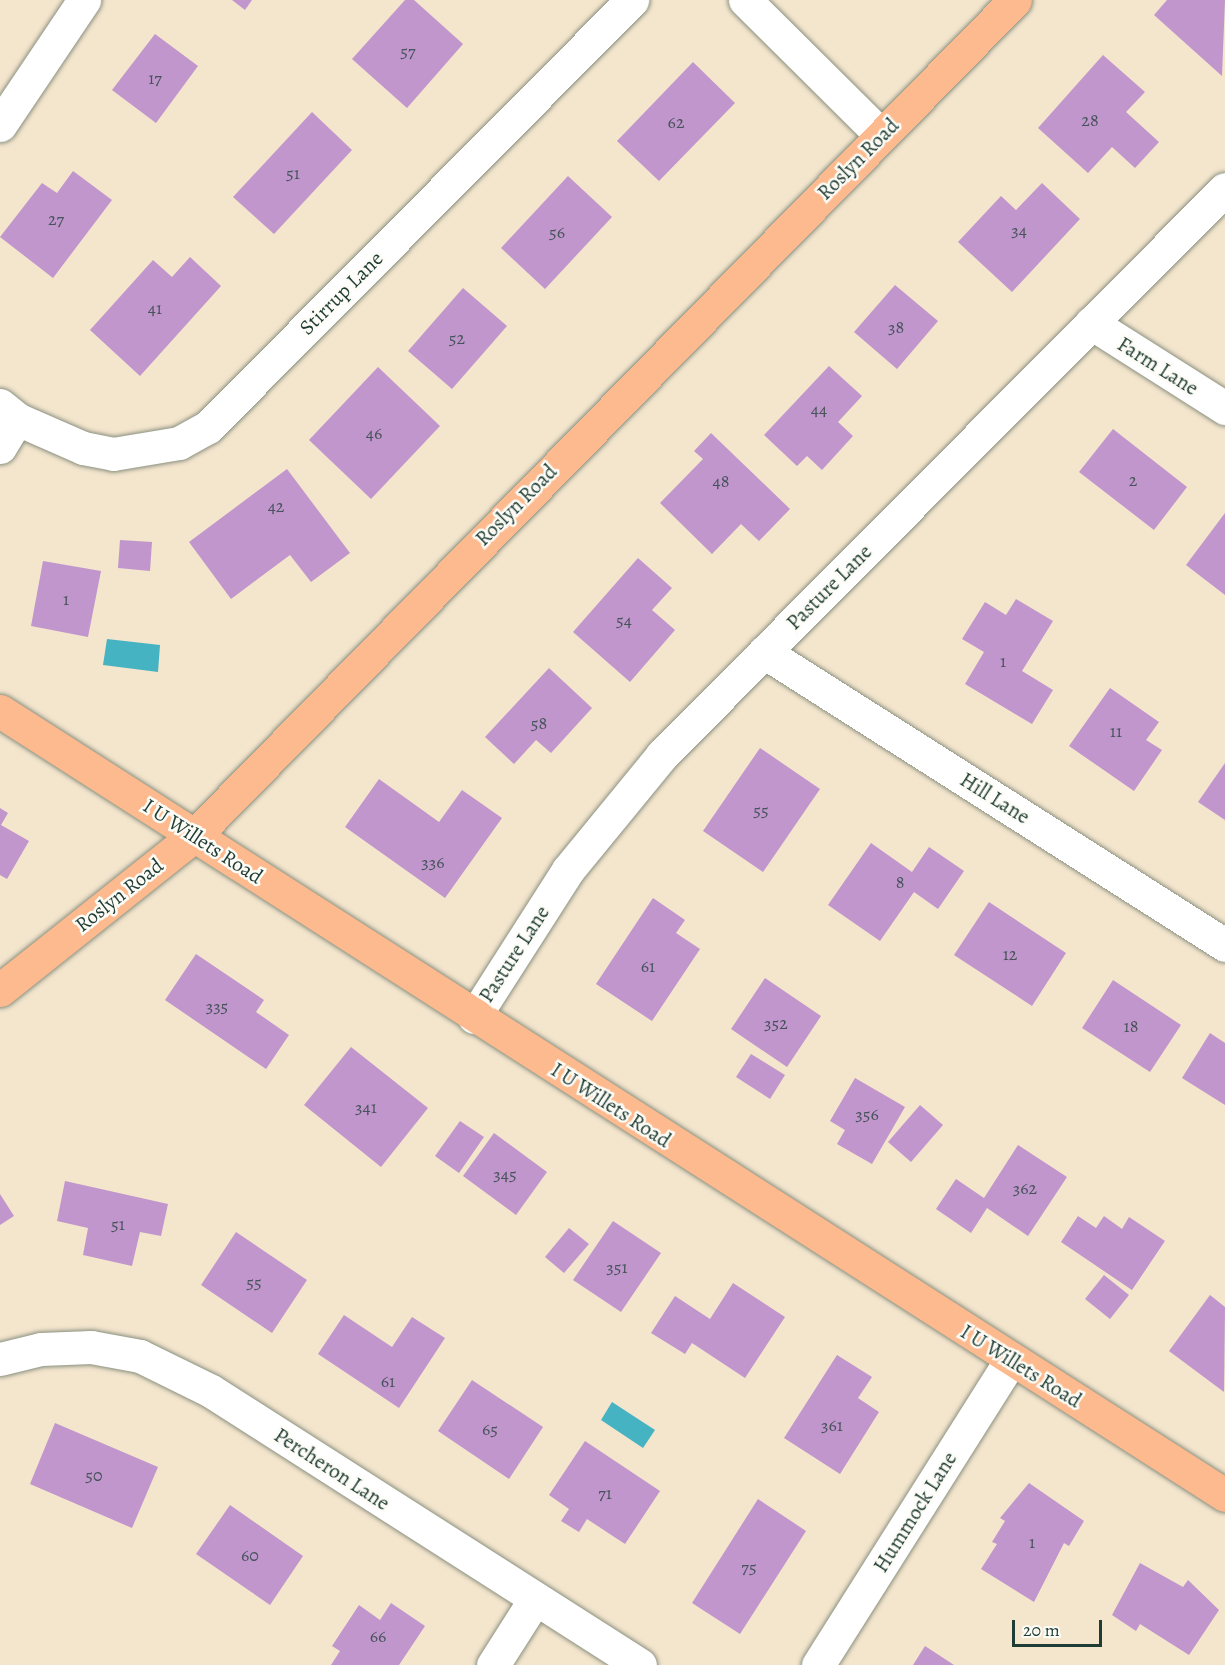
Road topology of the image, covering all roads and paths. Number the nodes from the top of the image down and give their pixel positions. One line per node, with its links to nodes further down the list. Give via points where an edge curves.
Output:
1 (84, 0): 5 (street)
2 (632, 0): 10 (street, Stirrup Lane, via 208,426 179,443 113,454 83,448)
3 (746, 0): 6 (street)
4 (1015, 0): 6 (main road, Roslyn Road)
5 (0, 125)
6 (881, 135): 14 (main road, Roslyn Road)
7 (1225, 189): 8 (street, Pasture Lane)
8 (1091, 323): 9 (street, Farm Lane); 12 (street, Pasture Lane)
9 (1225, 408)
10 (9, 412): 11 (street)
11 (0, 447)
12 (764, 652): 15 (street, Hill Lane); 17 (street, Pasture Lane, via 608,817)
13 (0, 711): 14 (main road, I U Willets Road)
14 (195, 835): 16 (main road, Roslyn Road); 17 (main road, I U Willets Road)
15 (1225, 945)
16 (0, 990)
17 (474, 1017): 19 (main road, I U Willets Road)
18 (0, 1359): 21 (street, Percheron Lane, via 41,1349 90,1347 140,1356 212,1391)
19 (1011, 1360): 20 (main road, I U Willets Road); 24 (street, Hummock Lane)
20 (1225, 1495)
21 (535, 1599): 22 (street); 23 (street, Percheron Lane)
22 (493, 1665)
23 (640, 1665)
24 (818, 1665)

